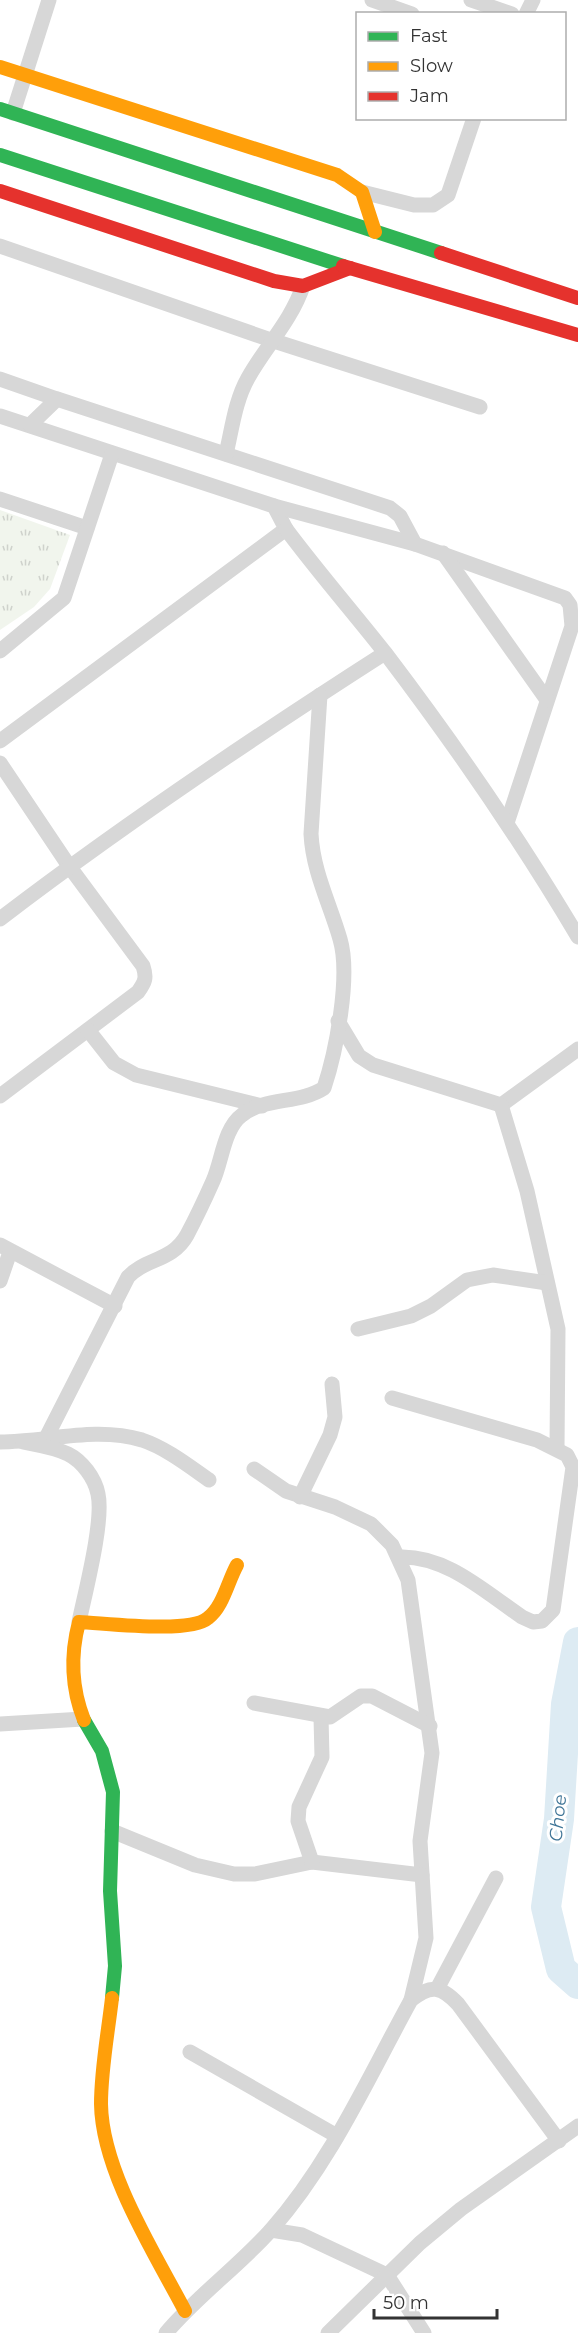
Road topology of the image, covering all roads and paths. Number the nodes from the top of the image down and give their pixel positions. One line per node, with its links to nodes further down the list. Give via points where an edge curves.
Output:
1 (49, 0): 7 (street)
2 (372, 0): 4 (street)
3 (471, 0): 5 (street)
4 (411, 9)
5 (506, 12)
6 (0, 67): 7 (street)
7 (25, 75): 8 (street); 12 (street, via 337,175)
8 (7, 111): 13 (street)
9 (473, 120): 12 (street, via 448,195 433,205 414,205)
10 (0, 155): 15 (street)
11 (0, 191): 16 (street, via 274,281)
12 (362, 192): 13 (street)
13 (375, 232): 17 (street)
14 (0, 246): 19 (street)
15 (350, 268): 16 (street); 18 (street)
16 (303, 286): 19 (street, via 296,308)
17 (578, 298)
18 (578, 334)
19 (274, 341): 22 (street); 26 (street, via 238,400)
20 (0, 379): 21 (street)
21 (57, 399): 24 (street); 26 (street)
22 (480, 407)
23 (0, 416): 24 (street)
24 (30, 425): 25 (street)
25 (112, 454): 28 (street); 29 (street)
26 (226, 454): 31 (street, via 390,508 400,516)
27 (0, 499): 29 (street)
28 (274, 506): 30 (street); 31 (street)
29 (87, 528): 33 (street, via 63,598)
30 (286, 529): 34 (street); 37 (street)
31 (415, 544): 32 (street)
32 (443, 553): 36 (street); 36 (street, via 565,598 570,605 572,626)
33 (0, 651)
34 (385, 653): 35 (street); 39 (street)
35 (320, 695): 40 (street); 43 (street, via 312,857 344,959)
36 (547, 700): 39 (street)
37 (0, 741)
38 (0, 763): 40 (street)
39 (507, 823): 42 (street)
40 (69, 866): 41 (street); 44 (street, via 146,975 138,992)
41 (0, 919)
42 (578, 937)
43 (338, 1021): 47 (street, via 359,1056 373,1065); 48 (street, via 324,1088 313,1096)
44 (88, 1030): 46 (street); 48 (street, via 114,1063 129,1072)
45 (578, 1049): 47 (street)
46 (0, 1096)
47 (501, 1105): 51 (street)
48 (262, 1106): 52 (street, via 249,1110 233,1123 214,1179 180,1245 160,1260 134,1270)
49 (5, 1249): 50 (street); 52 (street)
50 (0, 1281)
51 (548, 1282): 53 (street, via 494,1275 467,1280 411,1316); 59 (street, via 558,1329)
52 (115, 1306): 56 (street)
53 (358, 1329)
54 (332, 1384): 62 (street, via 335,1417 330,1435)
55 (392, 1398): 59 (street, via 508,1430)
56 (46, 1438): 58 (street); 61 (street, via 111,1435 143,1441)
57 (0, 1442): 58 (street)
58 (23, 1442): 65 (street, via 68,1454 88,1472 98,1491 95,1539)
59 (557, 1448): 63 (street, via 567,1455 573,1478 553,1610 542,1622 522,1617 457,1573 430,1560)
60 (254, 1469): 62 (street)
61 (209, 1480)
62 (300, 1497): 63 (street, via 371,1524)
63 (399, 1557): 70 (street, via 408,1580)
64 (237, 1565): 65 (street, via 211,1616 202,1624)
65 (78, 1622): 68 (street, via 73,1646 73,1685)
66 (254, 1704): 67 (street)
67 (321, 1717): 70 (street, via 330,1717 361,1696 372,1696); 72 (street, via 322,1757 299,1807 298,1821)
68 (83, 1719): 69 (street); 71 (street, via 109,1770)
69 (0, 1724)
70 (430, 1726): 73 (street, via 432,1753 421,1823)
71 (112, 1831): 72 (street, via 195,1865 234,1874 255,1874); 83 (street, via 110,1891 115,1966 101,2103 103,2126 123,2192)
72 (312, 1862): 73 (street)
73 (422, 1875): 76 (street, via 426,1938)
74 (495, 1878): 75 (street)
75 (437, 1989): 76 (street, via 423,1990); 80 (street, via 458,2004)
76 (411, 2000): 79 (street)
77 (190, 2052): 79 (street)
78 (578, 2126): 80 (street)
79 (338, 2136): 81 (street, via 299,2196)
80 (559, 2141): 82 (street, via 461,2209)
81 (271, 2230): 82 (street, via 302,2235); 83 (street)
82 (387, 2275): 85 (street); 86 (street)
83 (185, 2311): 84 (street)
84 (166, 2333)
85 (328, 2333)
86 (424, 2333)

